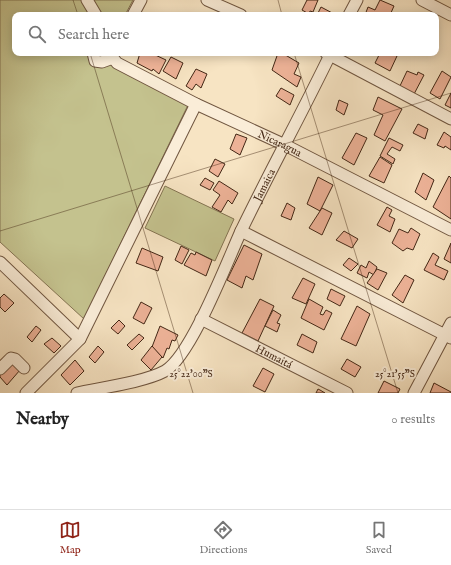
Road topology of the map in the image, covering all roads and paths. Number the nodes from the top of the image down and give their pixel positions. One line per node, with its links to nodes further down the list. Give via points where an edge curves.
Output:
1 (87, 0): 6 (street)
2 (141, 0): 7 (street)
3 (208, 0): 8 (street)
4 (357, 0): 9 (street)
5 (422, 0): 10 (street)
6 (94, 12)
7 (135, 12)
8 (234, 12)
9 (351, 12)
10 (451, 14)
11 (94, 56): 12 (street, via 95,61 102,62)
12 (111, 56)
13 (114, 56): 16 (street, Nicaragua, via 117,63)
14 (328, 56): 18 (street, Jamaica)
15 (333, 56): 17 (street)
16 (196, 104): 18 (street, Nicaragua); 25 (street)
17 (451, 119)
18 (285, 145): 19 (street, Nicaragua); 20 (street, Jamaica)
19 (451, 230)
20 (241, 231): 22 (street, Jamaica); 24 (street)
21 (0, 262): 25 (street)
22 (201, 319): 29 (street, Jamaica, via 179,357 166,370 148,377); 30 (street, Humaitá)
23 (451, 323): 24 (street)
24 (448, 337): 31 (street)
25 (80, 339): 28 (street)
26 (24, 368): 27 (street, via 11,358)
27 (0, 370)
28 (26, 393)
29 (77, 393)
30 (347, 393)
31 (414, 393)

